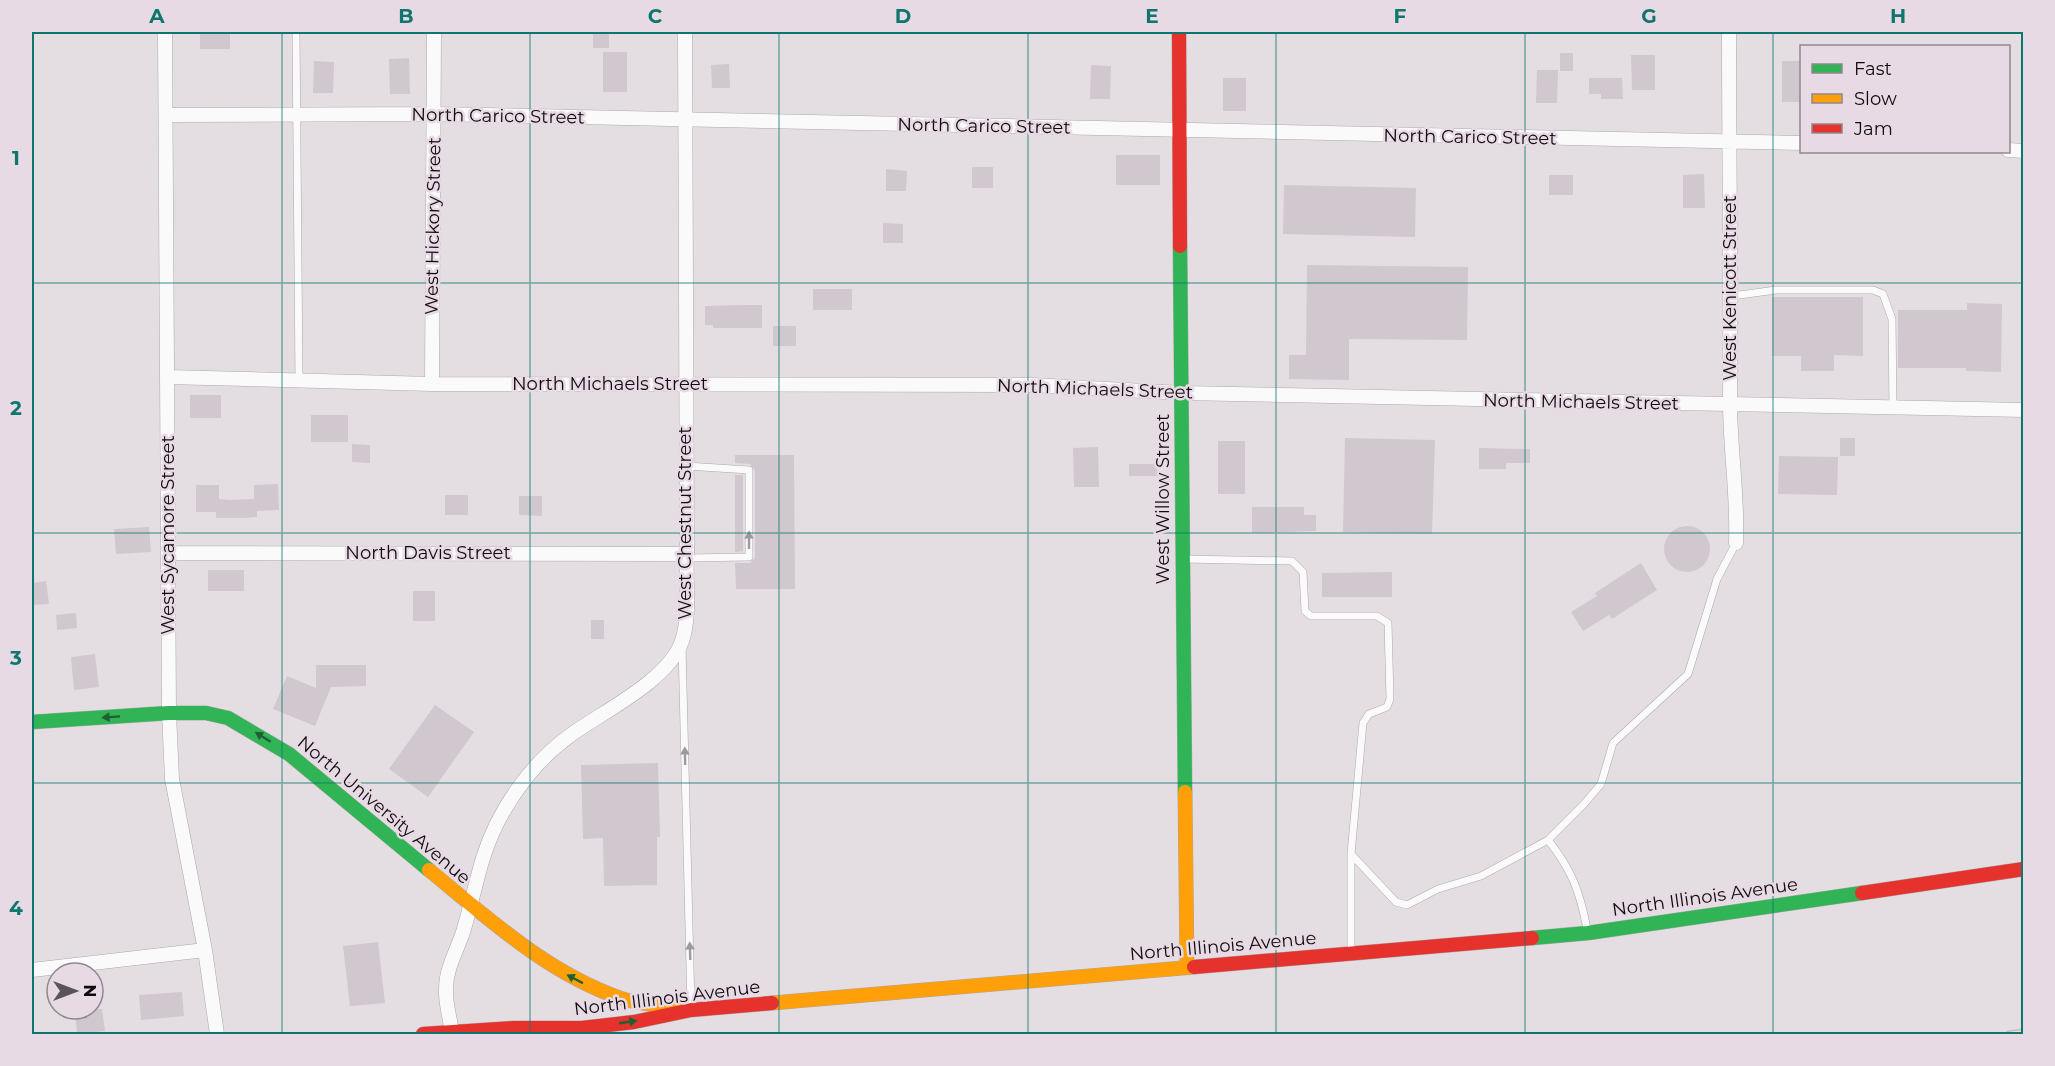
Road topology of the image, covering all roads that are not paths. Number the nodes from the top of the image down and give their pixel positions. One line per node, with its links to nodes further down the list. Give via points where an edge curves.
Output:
1 (165, 32): 9 (street, West Sycamore Street)
2 (296, 32): 7 (lane)
3 (434, 32): 8 (street, West Hickory Street)
4 (685, 32): 10 (street, West Chestnut Street)
5 (1179, 32): 11 (main road, West Willow Street)
6 (1729, 32): 12 (street, West Kenicott Street)
7 (298, 114): 8 (street, North Carico Street); 9 (street, North Carico Street); 16 (lane)
8 (435, 114): 10 (street, North Carico Street); 17 (street, West Hickory Street)
9 (166, 115): 15 (street, West Sycamore Street)
10 (685, 119): 11 (street, North Carico Street); 18 (street, West Chestnut Street)
11 (1180, 130): 12 (street, North Carico Street); 19 (main road, West Willow Street)
12 (1729, 140): 13 (street, North Carico Street); 14 (street, West Kenicott Street)
13 (1800, 143)
14 (1732, 296): 20 (street, West Kenicott Street); 21 (lane, via 1776,290 1873,290 1883,294 1892,319)
15 (167, 377): 16 (street, North Michaels Street); 25 (street, West Sycamore Street)
16 (299, 381): 17 (street, North Michaels Street)
17 (432, 384): 18 (street, North Michaels Street)
18 (685, 384): 19 (street, North Michaels Street, via 1032,385); 23 (street, West Chestnut Street)
19 (1182, 393): 20 (street, North Michaels Street); 27 (main road, West Willow Street)
20 (1730, 405): 21 (street, North Michaels Street); 24 (street, West Kenicott Street, via 1738,505)
21 (1893, 408): 22 (street, North Michaels Street)
22 (2024, 410)
23 (686, 466): 26 (street, West Chestnut Street); 26 (lane, one-way to 23, via 749,557 749,470)
24 (1736, 543): 31 (lane, via 1717,579 1688,674 1613,743 1600,784)
25 (169, 553): 26 (street, North Davis Street); 29 (street, West Sycamore Street)
26 (687, 556): 28 (street, West Chestnut Street)
27 (1181, 559): 32 (lane, via 1292,561 1303,572 1303,603 1311,616 1377,616 1388,623 1390,699 1387,707 1369,714 1363,723); 38 (main road, West Willow Street)
28 (682, 641): 34 (street, West Chestnut Street, via 647,683 546,755 506,806 483,857); 40 (lane, one-way to 28)
29 (169, 713): 30 (main road, North University Avenue, one-way to 30); 34 (main road, North University Avenue, one-way to 29, via 280,748 228,718 206,713); 36 (street, West Sycamore Street, via 172,779)
30 (32, 722)
31 (1548, 840): 32 (lane, via 1481,876 1438,889 1407,905 1396,902); 35 (lane, via 1567,863 1576,884)
32 (1351, 854): 37 (lane)
33 (2024, 869): 35 (main road, North Illinois Avenue)
34 (471, 907): 40 (main road, North University Avenue, one-way to 34, via 622,999 578,981 531,953); 41 (street, West Chestnut Street, via 451,961 446,989)
35 (1587, 933): 37 (main road, North Illinois Avenue)
36 (205, 950): 39 (street); 42 (street, West Sycamore Street)
37 (1351, 954): 38 (main road, North Illinois Avenue)
38 (1187, 967): 40 (main road, North Illinois Avenue)
39 (32, 970)
40 (691, 1010): 41 (main road, North Illinois Avenue, one-way to 40, via 582,1028)
41 (452, 1033): 43 (main road, North Illinois Avenue)
42 (217, 1035)
43 (423, 1035)

